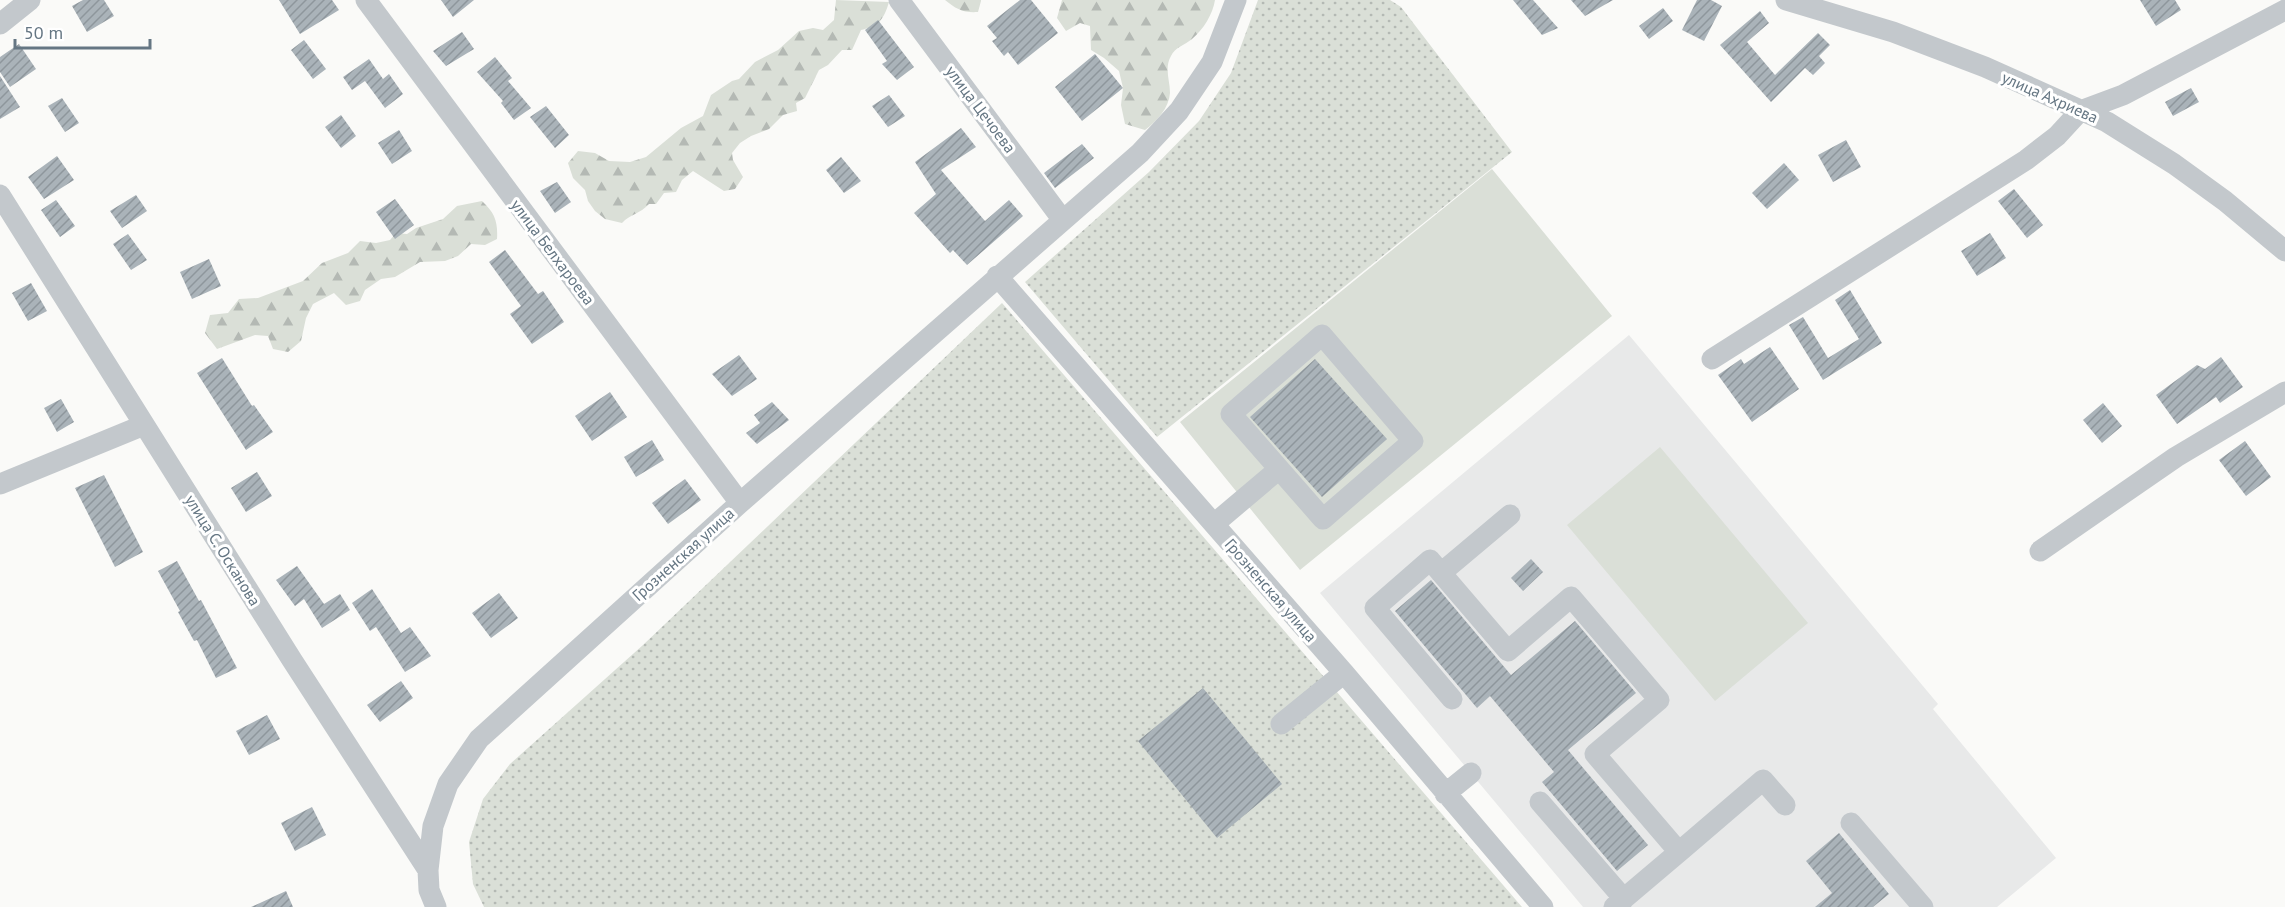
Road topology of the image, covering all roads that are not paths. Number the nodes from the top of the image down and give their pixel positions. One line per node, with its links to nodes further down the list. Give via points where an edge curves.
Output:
1 (30, 0): 7 (street)
2 (366, 0): 18 (street, улица Белхароева)
3 (899, 0): 10 (street, улица Цечоева)
4 (1236, 0): 10 (street, Грозненская улица, via 1212,62 1179,111 1140,153)
5 (1786, 0): 8 (street, улица Ахриева, via 1904,36 1985,67)
6 (2285, 10): 8 (street, via 2122,95)
7 (0, 24)
8 (2080, 111): 11 (street, улица Ахриева, via 2107,122 2174,164); 13 (street, via 2026,160)
9 (0, 195): 15 (street, улица С. Осканова)
10 (1062, 219): 12 (street, Грозненская улица)
11 (2285, 251)
12 (997, 276): 18 (street, Грозненская улица); 20 (street, Грозненская улица)
13 (1712, 359)
14 (2285, 392): 21 (street, via 2175,457)
15 (144, 425): 17 (street); 32 (street, улица С. Осканова)
16 (1279, 469): 16 (street, via 1231,414 1322,335 1413,441 1323,519); 20 (street)
17 (0, 484)
18 (740, 503): 32 (street, Грозненская улица, via 479,739 448,784 433,826)
19 (1510, 515): 22 (street)
20 (1214, 524): 23 (street, Грозненская улица)
21 (2040, 551)
22 (1441, 573): 24 (street, via 1430,560 1375,608); 31 (street, via 1508,651 1571,597 1659,700 1596,754)
23 (1344, 673): 25 (street); 27 (street, Грозненская улица)
24 (1452, 699)
25 (1281, 724)
26 (1471, 773): 27 (street)
27 (1445, 794): 35 (street, Грозненская улица)
28 (1540, 801): 33 (street)
29 (1785, 805): 31 (street, via 1762,780)
30 (1851, 824): 36 (street)
31 (1679, 852): 33 (street)
32 (428, 870): 34 (street, улица С. Осканова, via 429,890)
33 (1619, 903)
34 (436, 907)
35 (1543, 907)
36 (1923, 907)

